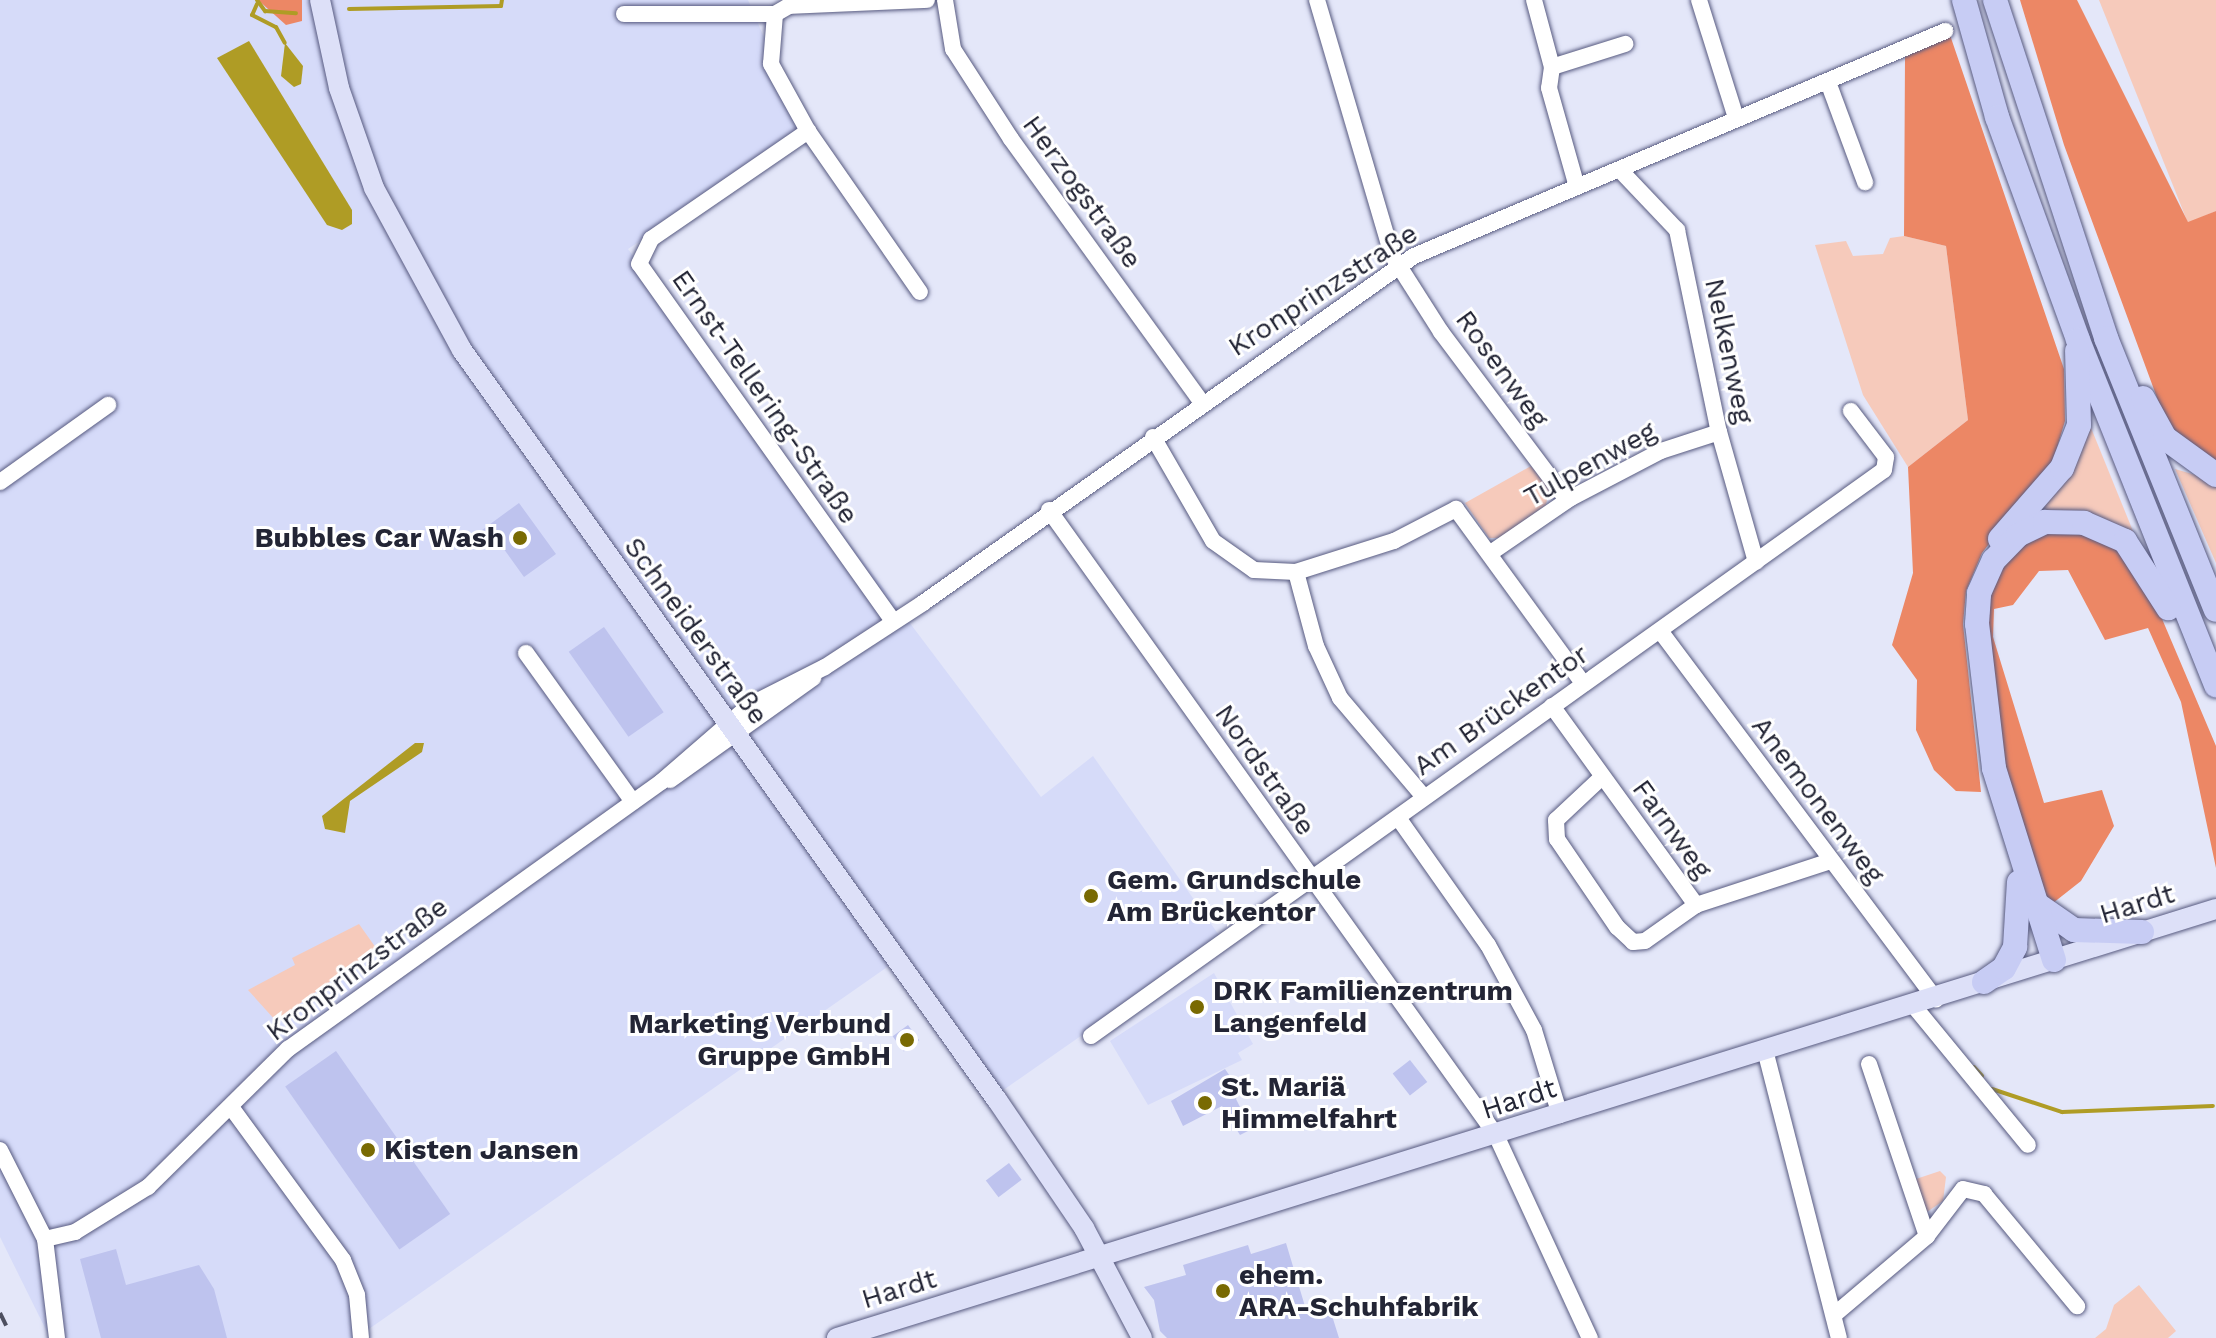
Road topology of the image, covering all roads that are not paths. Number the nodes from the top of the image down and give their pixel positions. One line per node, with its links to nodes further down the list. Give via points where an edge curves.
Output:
1 (320, 0): 43 (main road, Schneiderstraße, via 361,154 417,274 514,426)
2 (927, 0): 10 (street, via 789,6)
3 (945, 0): 24 (street, Herzogstraße, via 953,49 1011,139)
4 (1317, 0): 20 (street, Rosenweg)
5 (1534, 0): 13 (street)
6 (1699, 0): 15 (street)
7 (1995, 0): 22 (highway)
8 (1964, 2): 23 (highway)
9 (624, 14): 10 (street)
10 (775, 14): 16 (street, via 771,64)
11 (1945, 31): 14 (street, Kronprinzstraße)
12 (1625, 44): 13 (street)
13 (1552, 67): 19 (street, via 1549,88)
14 (1828, 82): 15 (street, Kronprinzstraße); 18 (street)
15 (1736, 118): 17 (street, Kronprinzstraße)
16 (808, 131): 21 (street); 37 (street, Ernst-Tellering-Straße, via 651,239 639,264)
17 (1620, 170): 19 (street, Kronprinzstraße); 27 (street, Nelkenweg, via 1677,230)
18 (1865, 182)
19 (1577, 187): 20 (street, Kronprinzstraße)
20 (1399, 265): 24 (street, Kronprinzstraße); 31 (street, Rosenweg, via 1441,332)
21 (920, 292)
22 (2106, 338): 29 (highway, via 2165,438); 36 (highway)
23 (2078, 340): 40 (highway); 50 (highway, via 2079,425 2062,468 1986,555 1971,591 1969,624 1987,776)
24 (1202, 403): 28 (street, Kronprinzstraße)
25 (108, 405): 30 (street)
26 (1851, 411): 34 (street, Am Brückentor, via 1886,457 1886,467)
27 (1719, 432): 31 (street, Tulpenweg, via 1661,451); 34 (street, Nelkenweg)
28 (1153, 437): 32 (street, Kronprinzstraße); 35 (street, via 1227,555 1254,570)
29 (2216, 475)
30 (0, 482)
31 (1567, 500): 33 (street, Tulpenweg)
32 (1049, 510): 37 (street, Kronprinzstraße); 49 (street, Nordstraße)
33 (1492, 552): 35 (street, via 1456,509 1394,541); 41 (street)
34 (1756, 562): 38 (street, Am Brückentor)
35 (1296, 572): 45 (street, via 1340,698)
36 (2216, 610)
37 (893, 621): 43 (street, Kronprinzstraße)
38 (1661, 632): 41 (street, Am Brückentor); 48 (street, Anemonenweg)
39 (526, 653): 46 (street)
40 (2212, 676): 51 (highway, via 2125,541 2084,523 2045,522 2018,535 1994,560 1979,593 1977,624 1992,754)
41 (1583, 683): 42 (street, Am Brückentor)
42 (1552, 706): 44 (street, Farnweg); 45 (street, Am Brückentor)
43 (732, 728): 46 (street, Kronprinzstraße); 69 (main road, Schneiderstraße)
44 (1602, 777): 52 (street, Farnweg); 52 (street, via 1556,820 1557,839 1617,927 1633,942 1645,941)
45 (1423, 796): 47 (street, Am Brückentor)
46 (633, 802): 62 (street, Kronprinzstraße, via 332,1015)
47 (1399, 819): 49 (street, Am Brückentor); 63 (street, via 1488,945 1534,1030)
48 (1831, 861): 52 (street, Farnweg); 57 (street, Anemonenweg)
49 (1310, 879): 59 (street, Am Brückentor); 64 (street, Nordstraße)
50 (2019, 882): 55 (highway); 56 (highway, via 2015,947 2004,968)
51 (2035, 901): 54 (highway, via 2053,922 2074,930); 55 (highway)
52 (1696, 905)
53 (2216, 909): 54 (main road, Hardt)
54 (2142, 932): 55 (main road, Hardt)
55 (2049, 961): 56 (main road, Hardt)
56 (1984, 982): 57 (main road, Hardt)
57 (1936, 999): 58 (main road, Hardt)
58 (1913, 1005): 60 (main road, Hardt); 65 (street)
59 (1091, 1036)
60 (1765, 1050): 63 (main road, Hardt); 71 (street)
61 (1869, 1064): 67 (street)
62 (231, 1107): 68 (street, Kronprinzstraße, via 148,1187 75,1232); 73 (street, via 343,1260 357,1295)
63 (1560, 1115): 64 (main road, Hardt)
64 (1496, 1135): 69 (main road, Hardt); 76 (street, Nordstraße)
65 (2028, 1145)
66 (0, 1150): 68 (street)
67 (1927, 1236): 70 (street, via 1963,1189 1984,1194); 71 (street)
68 (45, 1239): 72 (street)
69 (1102, 1257): 74 (main road, Hardt); 75 (main road, Schneiderstraße)
70 (2077, 1306)
71 (1834, 1315): 77 (street)
72 (57, 1338)
73 (361, 1338)
74 (837, 1338)
75 (1142, 1338)
76 (1590, 1338)
77 (1839, 1338)

